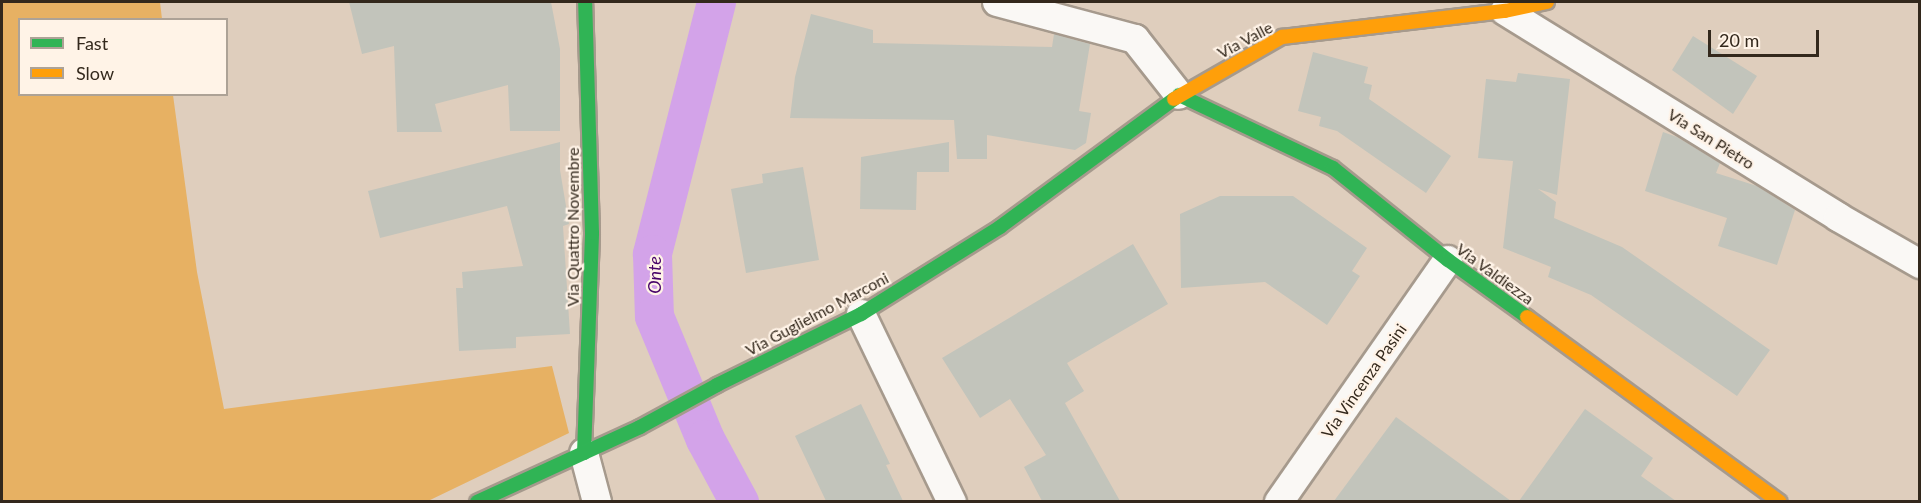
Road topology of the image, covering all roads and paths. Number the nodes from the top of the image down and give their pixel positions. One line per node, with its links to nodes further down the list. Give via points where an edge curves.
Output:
1 (585, 2): 9 (main road, Via Quattro Novembre, via 592,233)
2 (997, 2): 5 (street, via 1135,39)
3 (1547, 2): 4 (main road, Via Valle)
4 (1504, 11): 5 (main road, Via Valle, via 1282,37); 7 (street, Via San Pietro)
5 (1179, 95): 6 (main road, Via Valdiezza, via 1333,168); 8 (main road, Via Guglielmo Marconi, via 1009,221)
6 (1448, 260): 13 (street, Via Vincenza Pasini); 14 (main road, Via Valdiezza)
7 (1920, 264)
8 (861, 314): 9 (main road, Via Guglielmo Marconi); 12 (street)
9 (584, 453): 10 (main road, Via Guglielmo Marconi); 11 (street)
10 (477, 501)
11 (597, 501)
12 (952, 501)
13 (1280, 501)
14 (1780, 501)

